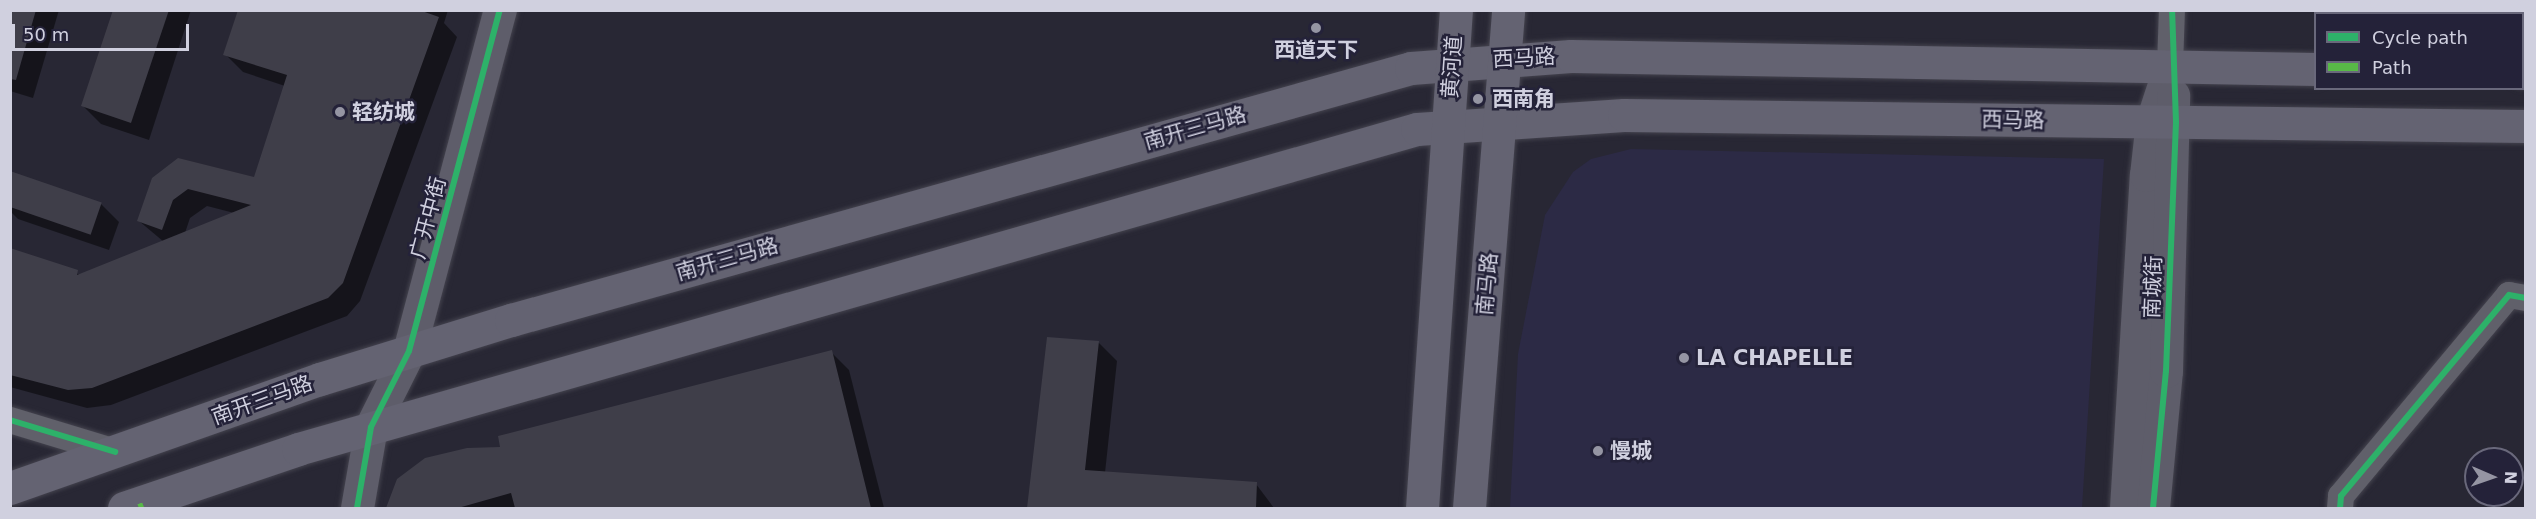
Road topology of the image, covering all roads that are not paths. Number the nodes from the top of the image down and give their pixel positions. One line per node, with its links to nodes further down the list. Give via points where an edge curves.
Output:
1 (500, 10): 14 (street, 广开中街)
2 (1456, 10): 6 (main road, 黄河道)
3 (1508, 10): 5 (main road)
4 (2172, 10): 7 (street)
5 (1504, 59): 6 (main road, 西马路); 7 (main road, 西马路); 9 (main road, 南马路)
6 (1453, 62): 11 (main road, 黄河道); 14 (main road, 南开三马路, via 1351,84)
7 (2170, 66): 8 (main road, 西马路); 10 (street, 南城街)
8 (2314, 69)
9 (1501, 119): 10 (main road, 西马路, via 1624,116); 11 (main road); 22 (main road, 南马路)
10 (2164, 122): 12 (main road, 西马路); 23 (street, 南城街); 24 (street, 南城街, via 2166,371)
11 (1449, 124): 16 (main road, via 1333,149); 21 (main road)
12 (2526, 126)
13 (2526, 298): 25 (street, via 2509,295 2341,496)
14 (409, 351): 16 (street, 广开中街); 17 (main road, 南开三马路)
15 (10, 420): 17 (street)
16 (371, 427): 19 (main road); 20 (street, 广开中街)
17 (115, 452): 18 (main road, 南开三马路)
18 (10, 488)
19 (135, 507)
20 (357, 508)
21 (1422, 508)
22 (1469, 508)
23 (2126, 508)
24 (2153, 508)
25 (2340, 508)

